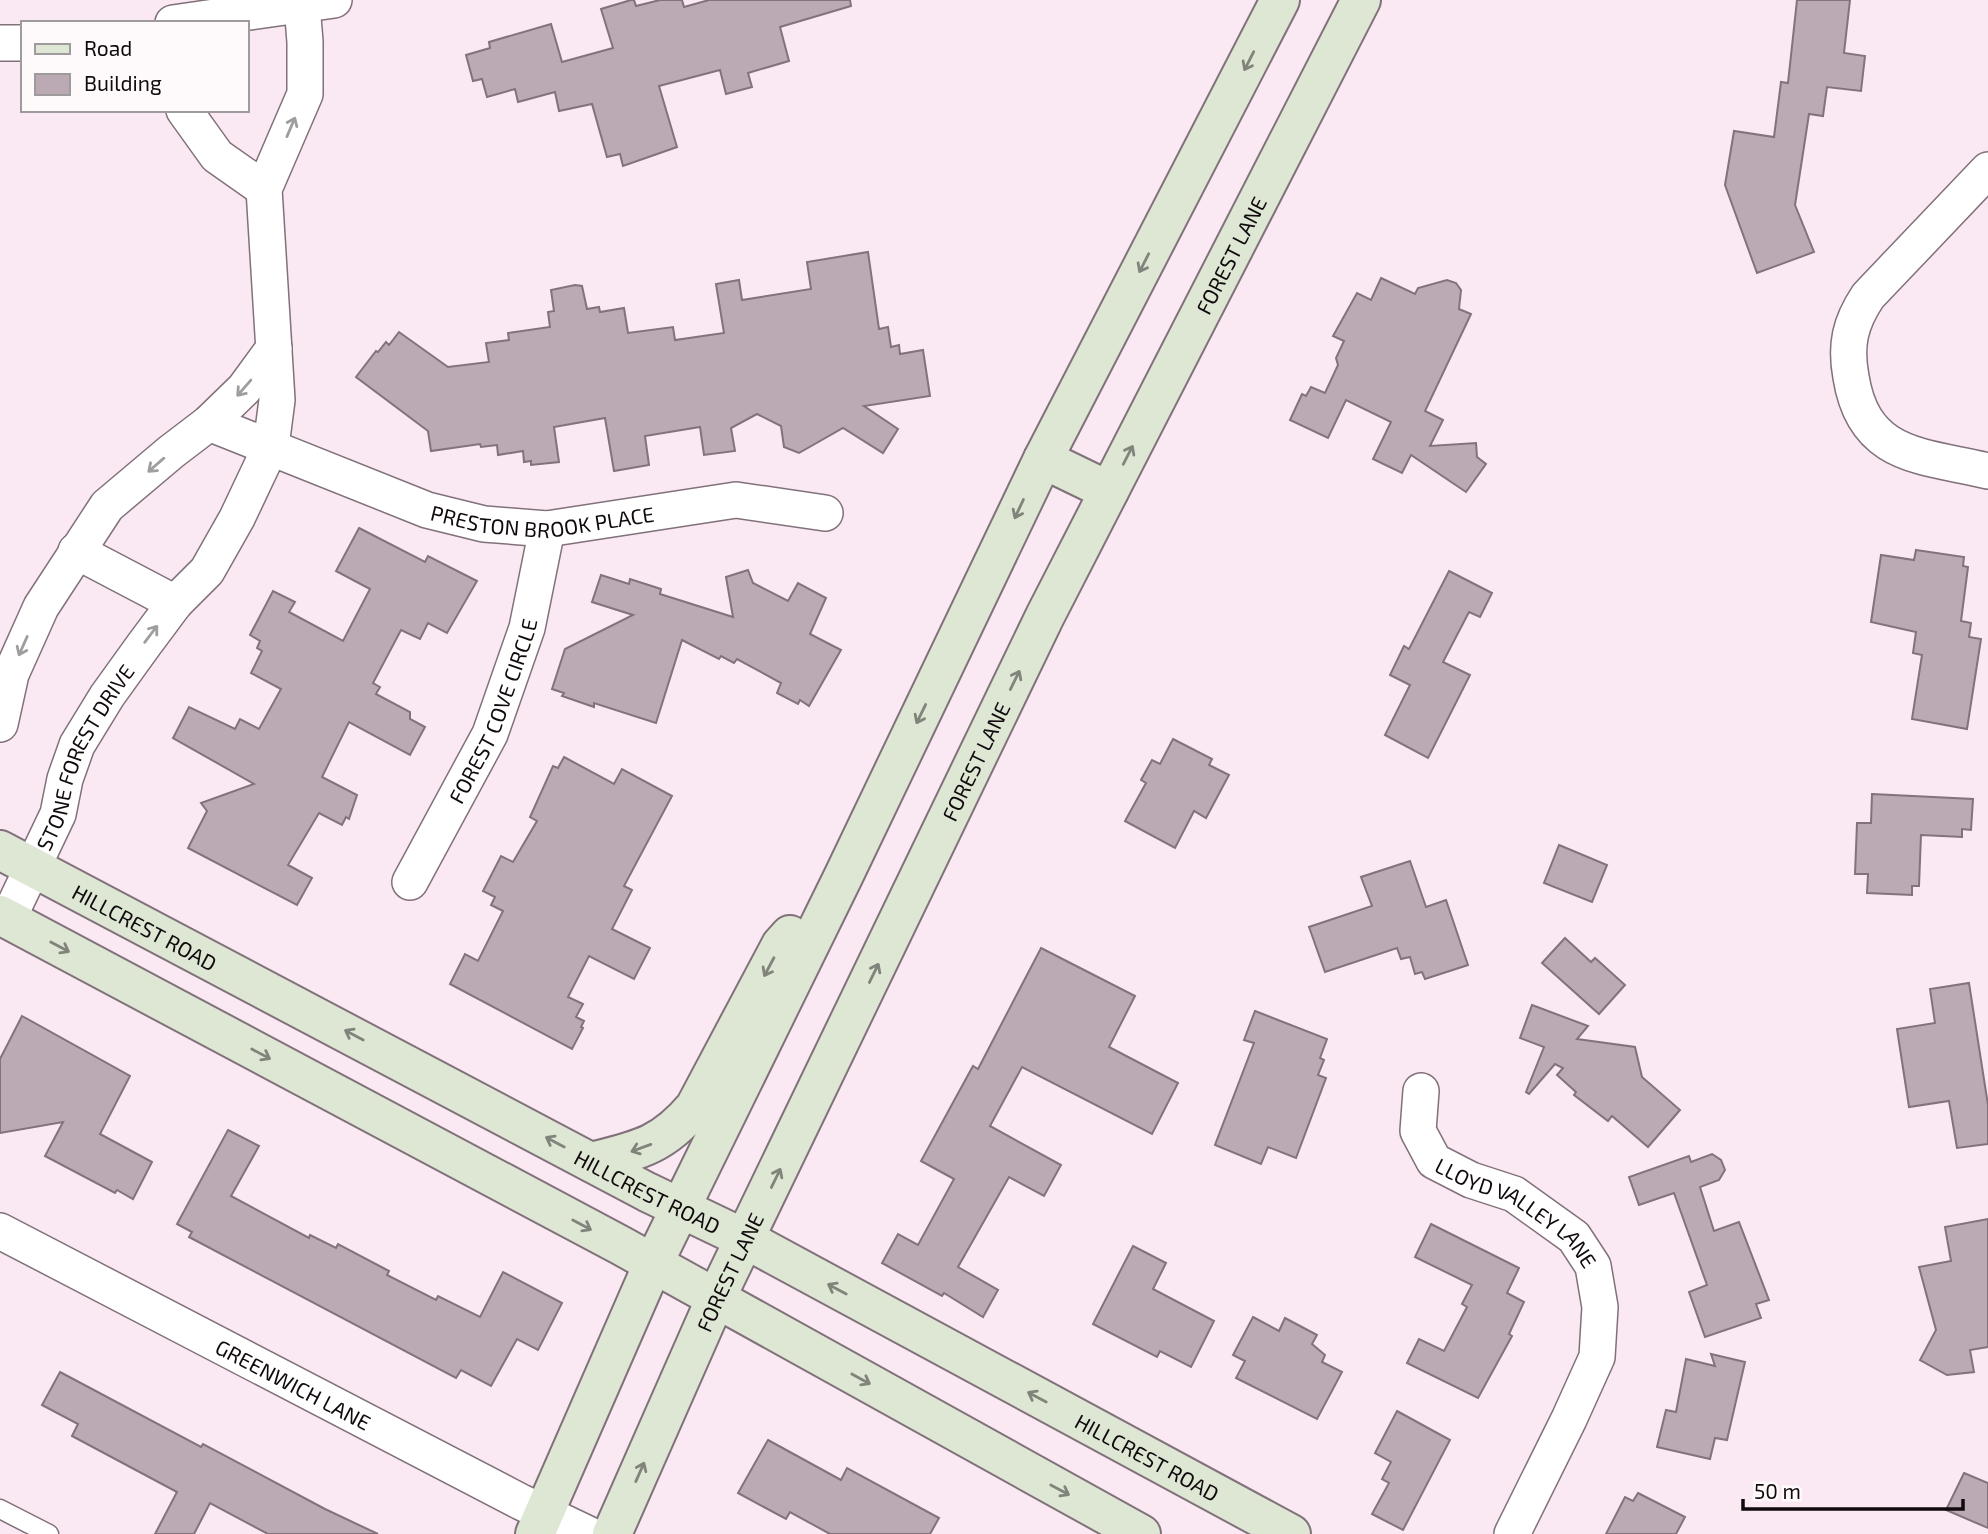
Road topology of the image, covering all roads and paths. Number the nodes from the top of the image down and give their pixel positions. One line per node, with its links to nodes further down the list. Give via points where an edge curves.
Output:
1 (1280, 0): 13 (main road, one-way to 13)
2 (1361, 0): 15 (main road, FOREST LANE, one-way to 2)
3 (318, 2): 4 (street); 9 (street, STONE FOREST DRIVE, one-way to 3, via 305,94 305,42)
4 (187, 21)
5 (0, 43): 6 (street)
6 (21, 43)
7 (185, 112): 9 (street, via 217,156)
8 (1988, 170): 14 (street, via 1868,296 1851,328 1847,355 1853,394 1863,419 1879,437 1901,450)
9 (264, 189): 10 (street, STONE FOREST DRIVE)
10 (274, 348): 11 (street, one-way to 11, via 244,389); 12 (street, STONE FOREST DRIVE, via 277,400)
11 (209, 423): 12 (street); 18 (street, one-way to 18, via 107,506)
12 (271, 446): 17 (street, PRESTON BROOK PLACE, via 427,510 484,523); 19 (street, STONE FOREST DRIVE, via 207,571)
13 (1043, 459): 15 (main road); 22 (main road, one-way to 22)
14 (1988, 471)
15 (1109, 491): 29 (main road, FOREST LANE, one-way to 15)
16 (825, 513): 17 (street, PRESTON BROOK PLACE, via 736,500)
17 (547, 529): 23 (street, FOREST COVE CIRCLE, via 527,628 489,734)
18 (76, 551): 19 (street); 20 (street, one-way to 20, via 41,607 11,674)
19 (175, 603): 21 (street, STONE FOREST DRIVE, one-way to 19, via 58,814 77,745)
20 (0, 724)
21 (16, 859): 24 (street, STONE FOREST DRIVE); 26 (main road, HILLCREST ROAD, one-way to 21)
22 (843, 877): 26 (main road, one-way to 26, via 781,945 695,1107 677,1128 655,1143); 27 (main road)
23 (410, 882)
24 (4, 917): 30 (main road, one-way to 30)
25 (1421, 1091): 39 (street, LLOYD VALLEY LANE, via 1418,1131 1434,1161 1514,1194 1574,1237 1592,1266 1600,1307 1597,1357)
26 (591, 1162): 27 (main road, HILLCREST ROAD)
27 (680, 1208): 29 (main road, HILLCREST ROAD); 30 (main road)
28 (0, 1231): 33 (street, GREENWICH LANE)
29 (745, 1240): 31 (main road, FOREST LANE); 38 (main road, HILLCREST ROAD, one-way to 29)
30 (653, 1264): 31 (main road); 33 (main road)
31 (716, 1298): 36 (main road, FOREST LANE, one-way to 31); 37 (main road, one-way to 37)
32 (0, 1509): 34 (lane)
33 (540, 1523): 35 (street, GREENWICH LANE)
34 (49, 1534)
35 (588, 1534)
36 (612, 1534)
37 (1141, 1534)
38 (1291, 1534)
39 (1512, 1534)

